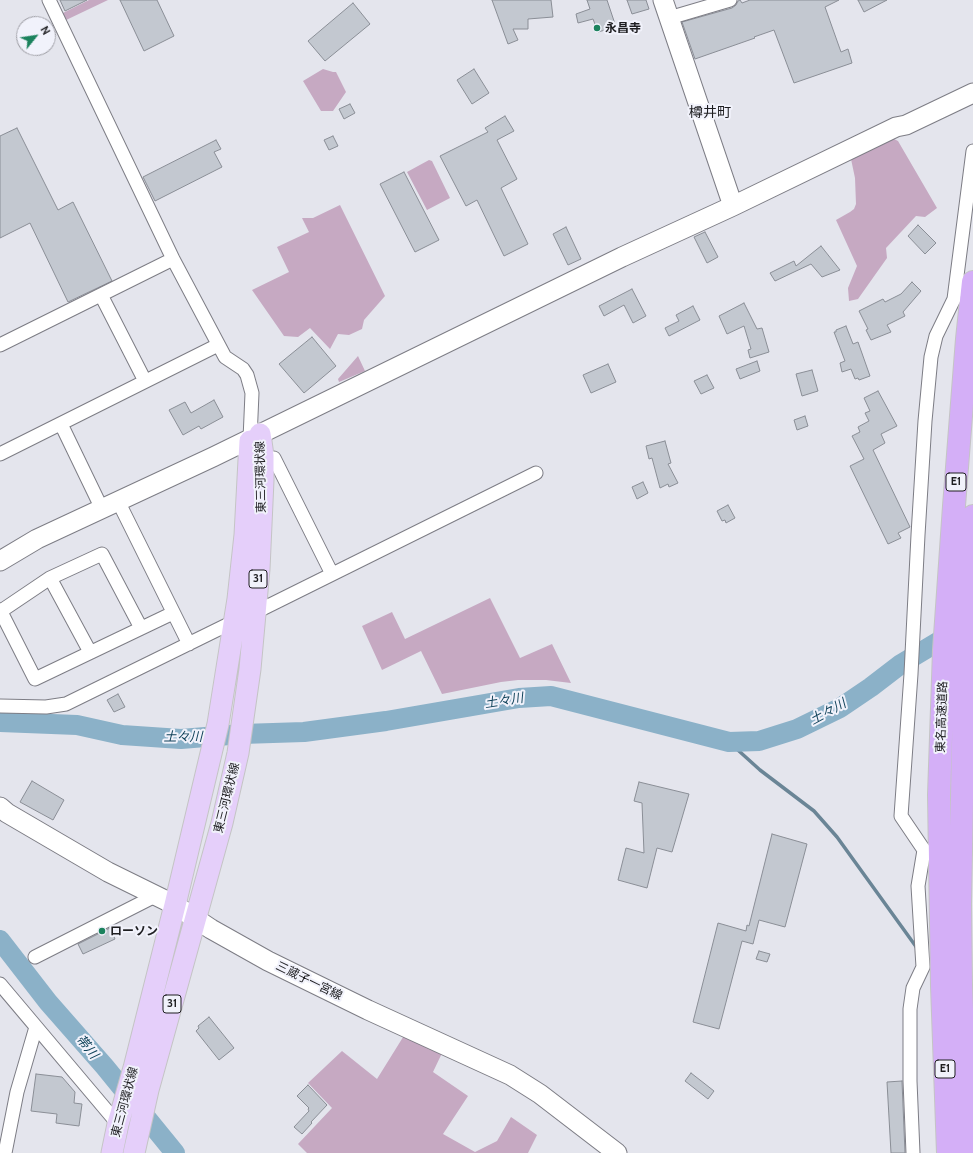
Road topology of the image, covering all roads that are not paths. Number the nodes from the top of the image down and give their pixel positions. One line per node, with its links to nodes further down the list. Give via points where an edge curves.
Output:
1 (49, 0): 8 (street)
2 (663, 0): 4 (street)
3 (730, 0): 4 (street)
4 (669, 18): 7 (street)
5 (973, 93): 7 (street, via 906,125 896,127)
6 (973, 151): 46 (street, via 954,299 936,336 931,357 925,421 902,816 924,850 918,886 923,967 913,988 910,1009)
7 (733, 206): 15 (street, via 614,260)
8 (173, 259): 10 (street); 11 (street)
9 (973, 282): 33 (highway, 東名高速道路 / E1, via 944,650 939,795)
10 (101, 295): 12 (street); 13 (street)
11 (218, 344): 13 (street); 15 (street, via 226,357 243,369 250,381)
12 (0, 345)
13 (145, 381): 14 (street)
14 (61, 424): 16 (street); 19 (street)
15 (255, 437): 19 (street); 25 (main road, 東三河環状線 / 31, via 262,456 263,480); 27 (main road, 東三河環状線 / 31)
16 (0, 454)
17 (274, 458): 22 (street)
18 (536, 473): 22 (street)
19 (110, 505): 21 (street, via 37,539); 26 (street)
20 (973, 516): 33 (highway, 東名高速道路 / E1)
21 (0, 561)
22 (332, 574): 25 (street)
23 (50, 578): 24 (street); 28 (street, via 102,554); 30 (street)
24 (0, 610): 30 (street, via 35,679)
25 (256, 612): 36 (main road, 東三河環状線 / 31, via 238,753)
26 (173, 613): 28 (street); 29 (street)
27 (235, 621): 29 (street); 35 (main road, 東三河環状線 / 31, via 213,750)
28 (141, 628): 30 (street)
29 (189, 644): 31 (street, via 66,704 46,707)
30 (90, 652)
31 (0, 706)
32 (0, 807): 34 (street, 三蔵子一宮線, via 108,872)
33 (950, 843): 39 (highway, 東名高速道路 / E1)
34 (156, 895): 35 (street, 三蔵子一宮線); 37 (street)
35 (175, 905): 36 (street, 三蔵子一宮線); 41 (main road, 東三河環状線 / 31)
36 (196, 919): 43 (main road, 東三河環状線 / 31, via 148,1090); 45 (street, 三蔵子一宮線, via 268,961 510,1075 540,1094)
37 (35, 958)
38 (0, 984): 40 (street)
39 (952, 986): 47 (highway, 東名高速道路 / E1); 48 (highway, 東名高速道路 / E1)
40 (36, 1027): 41 (street); 42 (street)
41 (118, 1124): 44 (main road, 東三河環状線 / 31)
42 (4, 1145)
43 (137, 1151)
44 (112, 1153)
45 (617, 1153)
46 (913, 1153)
47 (948, 1153)
48 (968, 1153)

